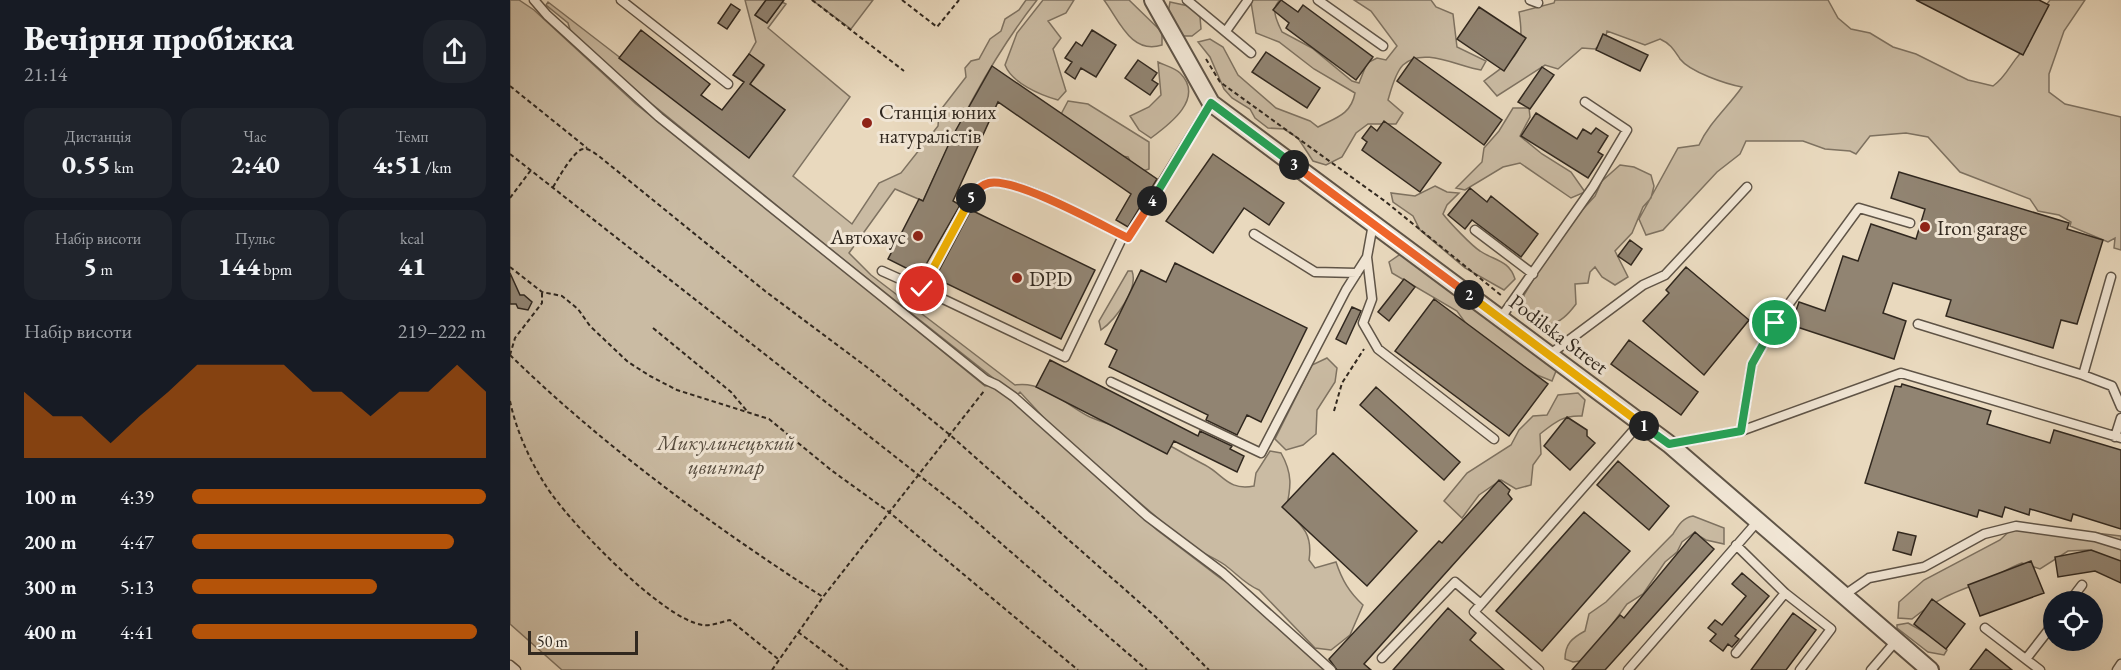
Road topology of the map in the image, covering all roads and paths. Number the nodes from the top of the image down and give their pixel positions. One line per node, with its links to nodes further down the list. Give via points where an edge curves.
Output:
1 (534, 0): 46 (lane, via 660,117)
2 (621, 0): 15 (lane)
3 (812, 0): 14 (path)
4 (902, 0): 5 (path, via 937,27)
5 (959, 0)
6 (1153, 0): 18 (street, Podilska Street)
7 (1187, 0): 10 (lane)
8 (1248, 0): 10 (lane)
9 (1318, 0): 11 (lane)
10 (1226, 31): 12 (lane)
11 (1383, 46)
12 (1251, 53)
13 (1203, 55): 38 (path, via 1220,82 1386,202)
14 (904, 71)
15 (728, 84)
16 (510, 86): 19 (path)
17 (1585, 102): 34 (lane, via 1627,130)
18 (1211, 103): 26 (street, Podilska Street); 29 (lane, via 1128,238)
19 (588, 150): 22 (path, via 576,153); 55 (path)
20 (510, 154): 21 (path)
21 (531, 171): 22 (path); 24 (path)
22 (553, 187): 59 (path)
23 (1747, 187): 44 (lane, via 1665,275 1643,285)
24 (510, 198)
25 (1910, 223): 54 (lane, via 1859,208 1775,323 1752,364)
26 (1373, 224): 30 (lane); 39 (street, Podilska Street)
27 (1475, 230): 34 (lane)
28 (1254, 234): 33 (lane, via 1315,272)
29 (1123, 236): 36 (lane, via 1008,184 989,183 976,189); 36 (lane, via 1065,357)
30 (1367, 257): 33 (lane); 42 (lane, via 1372,299 1363,323)
31 (510, 267): 37 (path)
32 (882, 271): 36 (lane)
33 (1357, 273): 47 (lane, via 1262,453)
34 (1533, 274): 38 (lane)
35 (2111, 277): 45 (lane)
36 (922, 289)
37 (542, 292): 43 (path, via 542,303 516,338); 50 (path, via 562,296 620,354 650,376 677,390)
38 (1511, 304): 39 (lane)
39 (1500, 319): 44 (street, Podilska Street)
40 (1918, 324): 45 (lane)
41 (653, 328): 50 (path, via 731,392)
42 (1370, 336): 51 (path, via 1342,383); 57 (lane, via 1378,349)
43 (510, 355): 68 (path, via 594,430 716,527)
44 (1548, 355): 53 (street, Podilska Street)
45 (2083, 375): 49 (lane, via 2112,386)
46 (986, 380): 55 (path, via 984,390); 86 (lane, via 1014,397 1147,516 1223,573)
47 (1112, 382)
48 (510, 401): 76 (path, via 520,435 546,486 604,554 675,613 703,625 730,620)
49 (2121, 407)
50 (747, 411): 60 (path, via 769,419)
51 (1334, 411)
52 (2121, 418): 56 (lane)
53 (1640, 423): 58 (street, Podilska Street); 69 (lane)
54 (1741, 431): 56 (lane, via 1901,373); 58 (lane)
55 (950, 435): 59 (path); 85 (path, via 1156,617)
56 (2118, 438)
57 (1494, 439)
58 (1669, 444): 61 (street, Podilska Street)
59 (919, 475): 60 (path); 84 (path)
60 (889, 512): 68 (path); 83 (path)
61 (1758, 521): 62 (lane); 67 (street, Podilska Street)
62 (1736, 545): 66 (lane); 88 (lane)
63 (2121, 545): 67 (lane, via 2095,537 2016,526 1984,534 1924,567 1869,578)
64 (2082, 585): 65 (lane)
65 (2077, 591)
66 (1785, 593): 74 (lane); 89 (lane, via 1831,629)
67 (1844, 596): 73 (street, Podilska Street)
68 (823, 597): 71 (path)
69 (1481, 604): 75 (lane, via 1455,582); 87 (lane, via 1474,612)
70 (1985, 628): 77 (lane)
71 (798, 632): 76 (path); 82 (path)
72 (2043, 637): 77 (lane)
73 (1896, 641): 90 (lane); 91 (street, Podilska Street)
74 (1736, 653)
75 (1382, 658)
76 (778, 659): 81 (path)
77 (2026, 659): 92 (lane)
78 (2121, 664): 93 (lane)
79 (510, 665): 80 (lane)
80 (516, 670)
81 (772, 670)
82 (848, 670)
83 (1078, 670)
84 (1147, 670)
85 (1209, 670)
86 (1330, 670)
87 (1539, 670)
88 (1628, 670)
89 (1800, 670)
90 (1871, 670)
91 (1930, 670)
92 (2040, 670)
93 (2117, 670)

